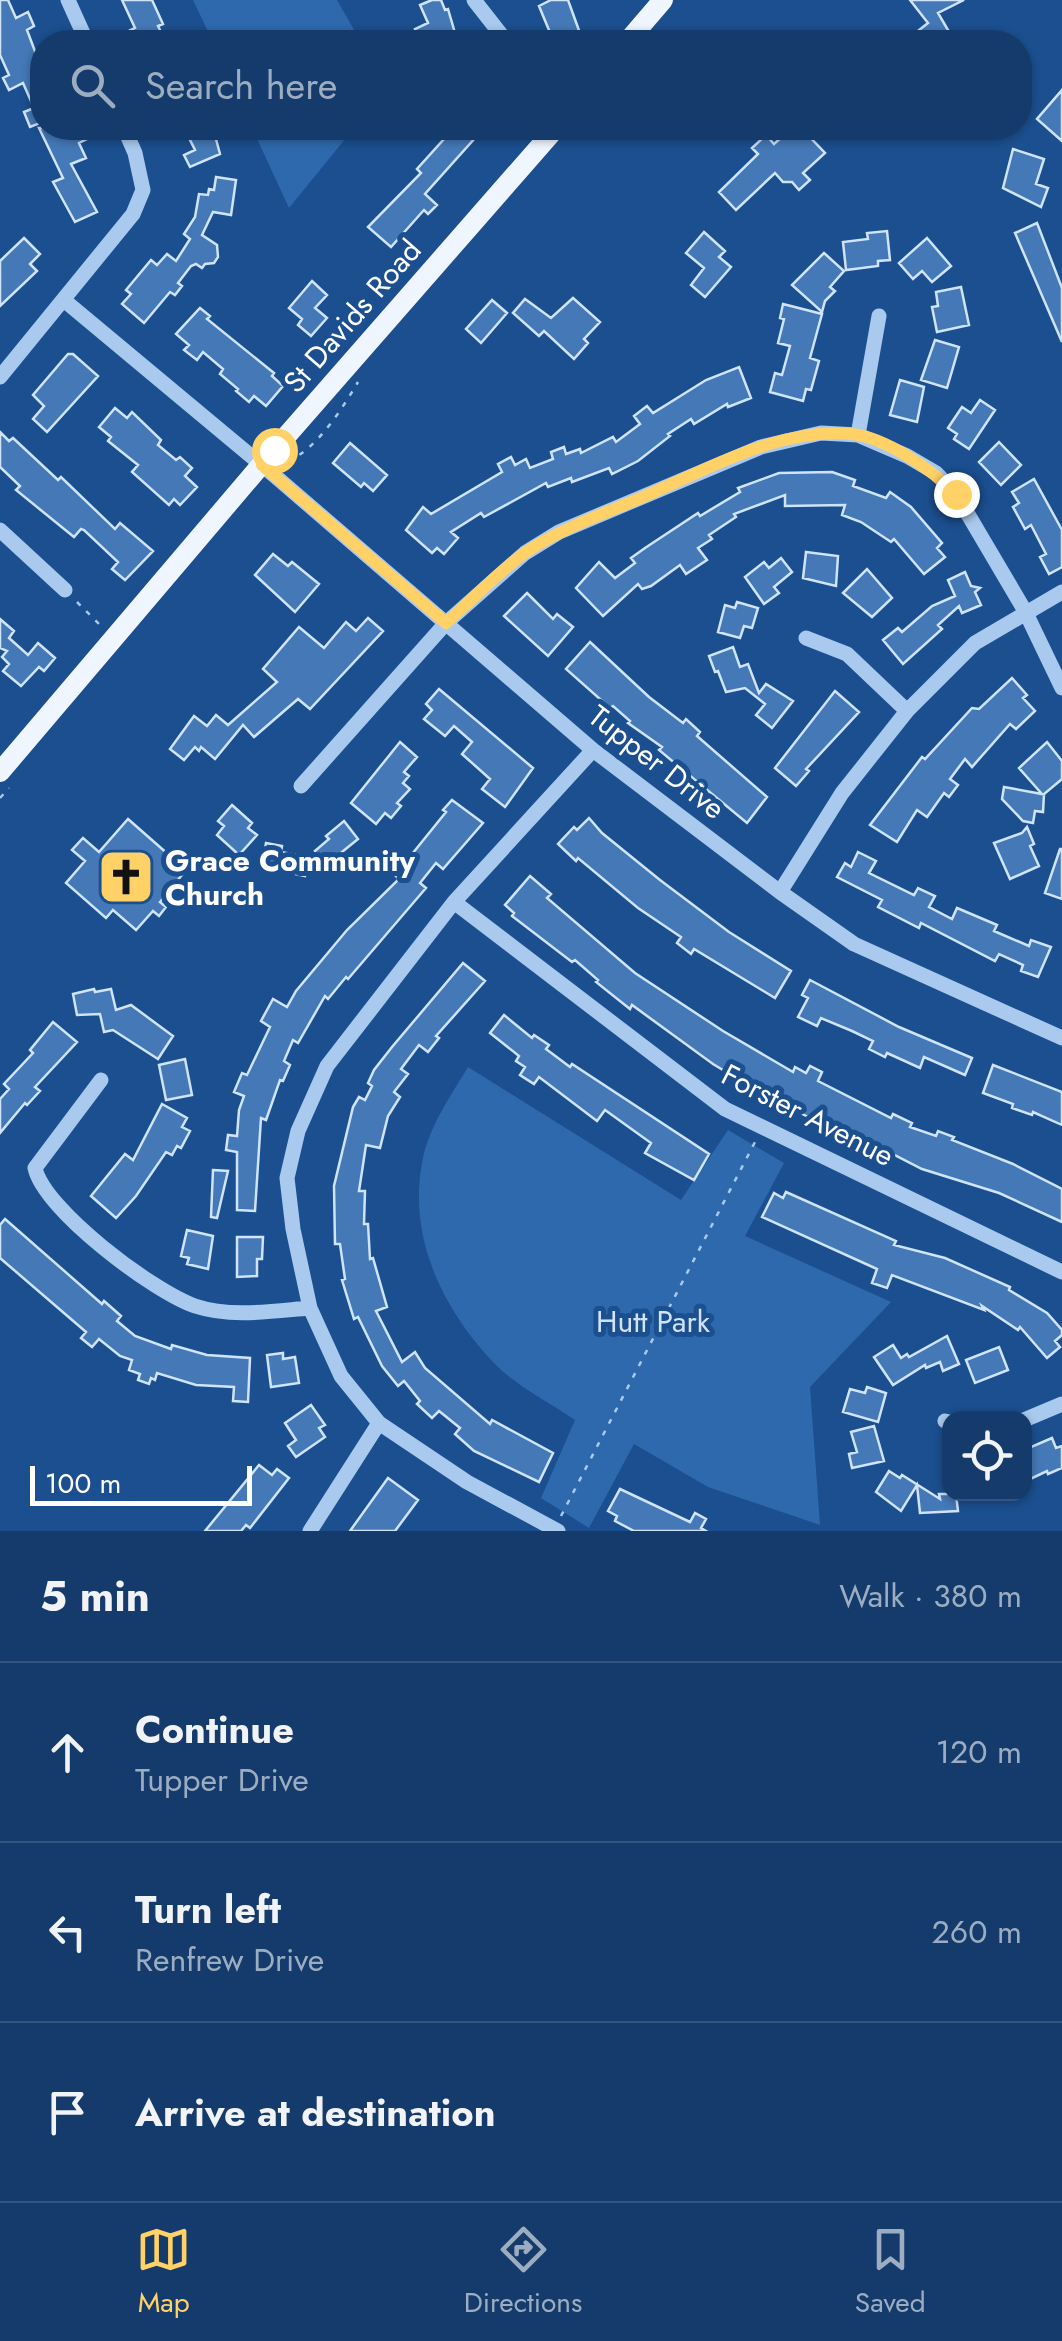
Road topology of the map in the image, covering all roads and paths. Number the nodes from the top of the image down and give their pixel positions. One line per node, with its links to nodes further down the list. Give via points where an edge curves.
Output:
1 (68, 0): 4 (street)
2 (474, 0): 5 (street)
3 (663, 0): 6 (main road)
4 (82, 30)
5 (498, 30)
6 (637, 30)
7 (130, 140): 9 (street, via 143,190 133,214)
8 (546, 140): 13 (main road, St Davids Road)
9 (65, 301): 11 (street); 13 (street, Tupper Drive)
10 (879, 316): 12 (street)
11 (0, 377)
12 (858, 435): 17 (street, via 936,473 956,494); 18 (street, via 821,433 761,447 560,532 524,554)
13 (262, 465): 18 (street, Tupper Drive); 24 (main road, St Davids Road)
14 (0, 530): 15 (street)
15 (65, 590): 19 (path)
16 (1062, 592): 17 (street)
17 (1025, 612): 21 (street); 22 (street, via 975,643)
18 (446, 623): 23 (street, Tupper Drive); 25 (street)
19 (100, 624)
20 (806, 638): 22 (street, via 847,654)
21 (1062, 688)
22 (907, 711): 26 (street, via 842,793)
23 (593, 750): 26 (street, Tupper Drive); 27 (street)
24 (0, 772)
25 (301, 786)
26 (780, 892): 28 (street, Tupper Drive, via 854,944)
27 (454, 902): 30 (street, Forster Avenue, via 725,1110); 32 (street, via 327,1066 298,1131 288,1189)
28 (1062, 1038)
29 (102, 1080): 32 (street, via 36,1168 38,1182 62,1210 146,1281 196,1306 247,1313)
30 (762, 1127): 31 (street, Forster Avenue); 36 (path, via 562,1515)
31 (1062, 1272)
32 (310, 1308): 35 (street, via 341,1376)
33 (1062, 1404): 34 (street)
34 (1032, 1417)
35 (379, 1423): 36 (street); 37 (street)
36 (548, 1529)
37 (310, 1531)

